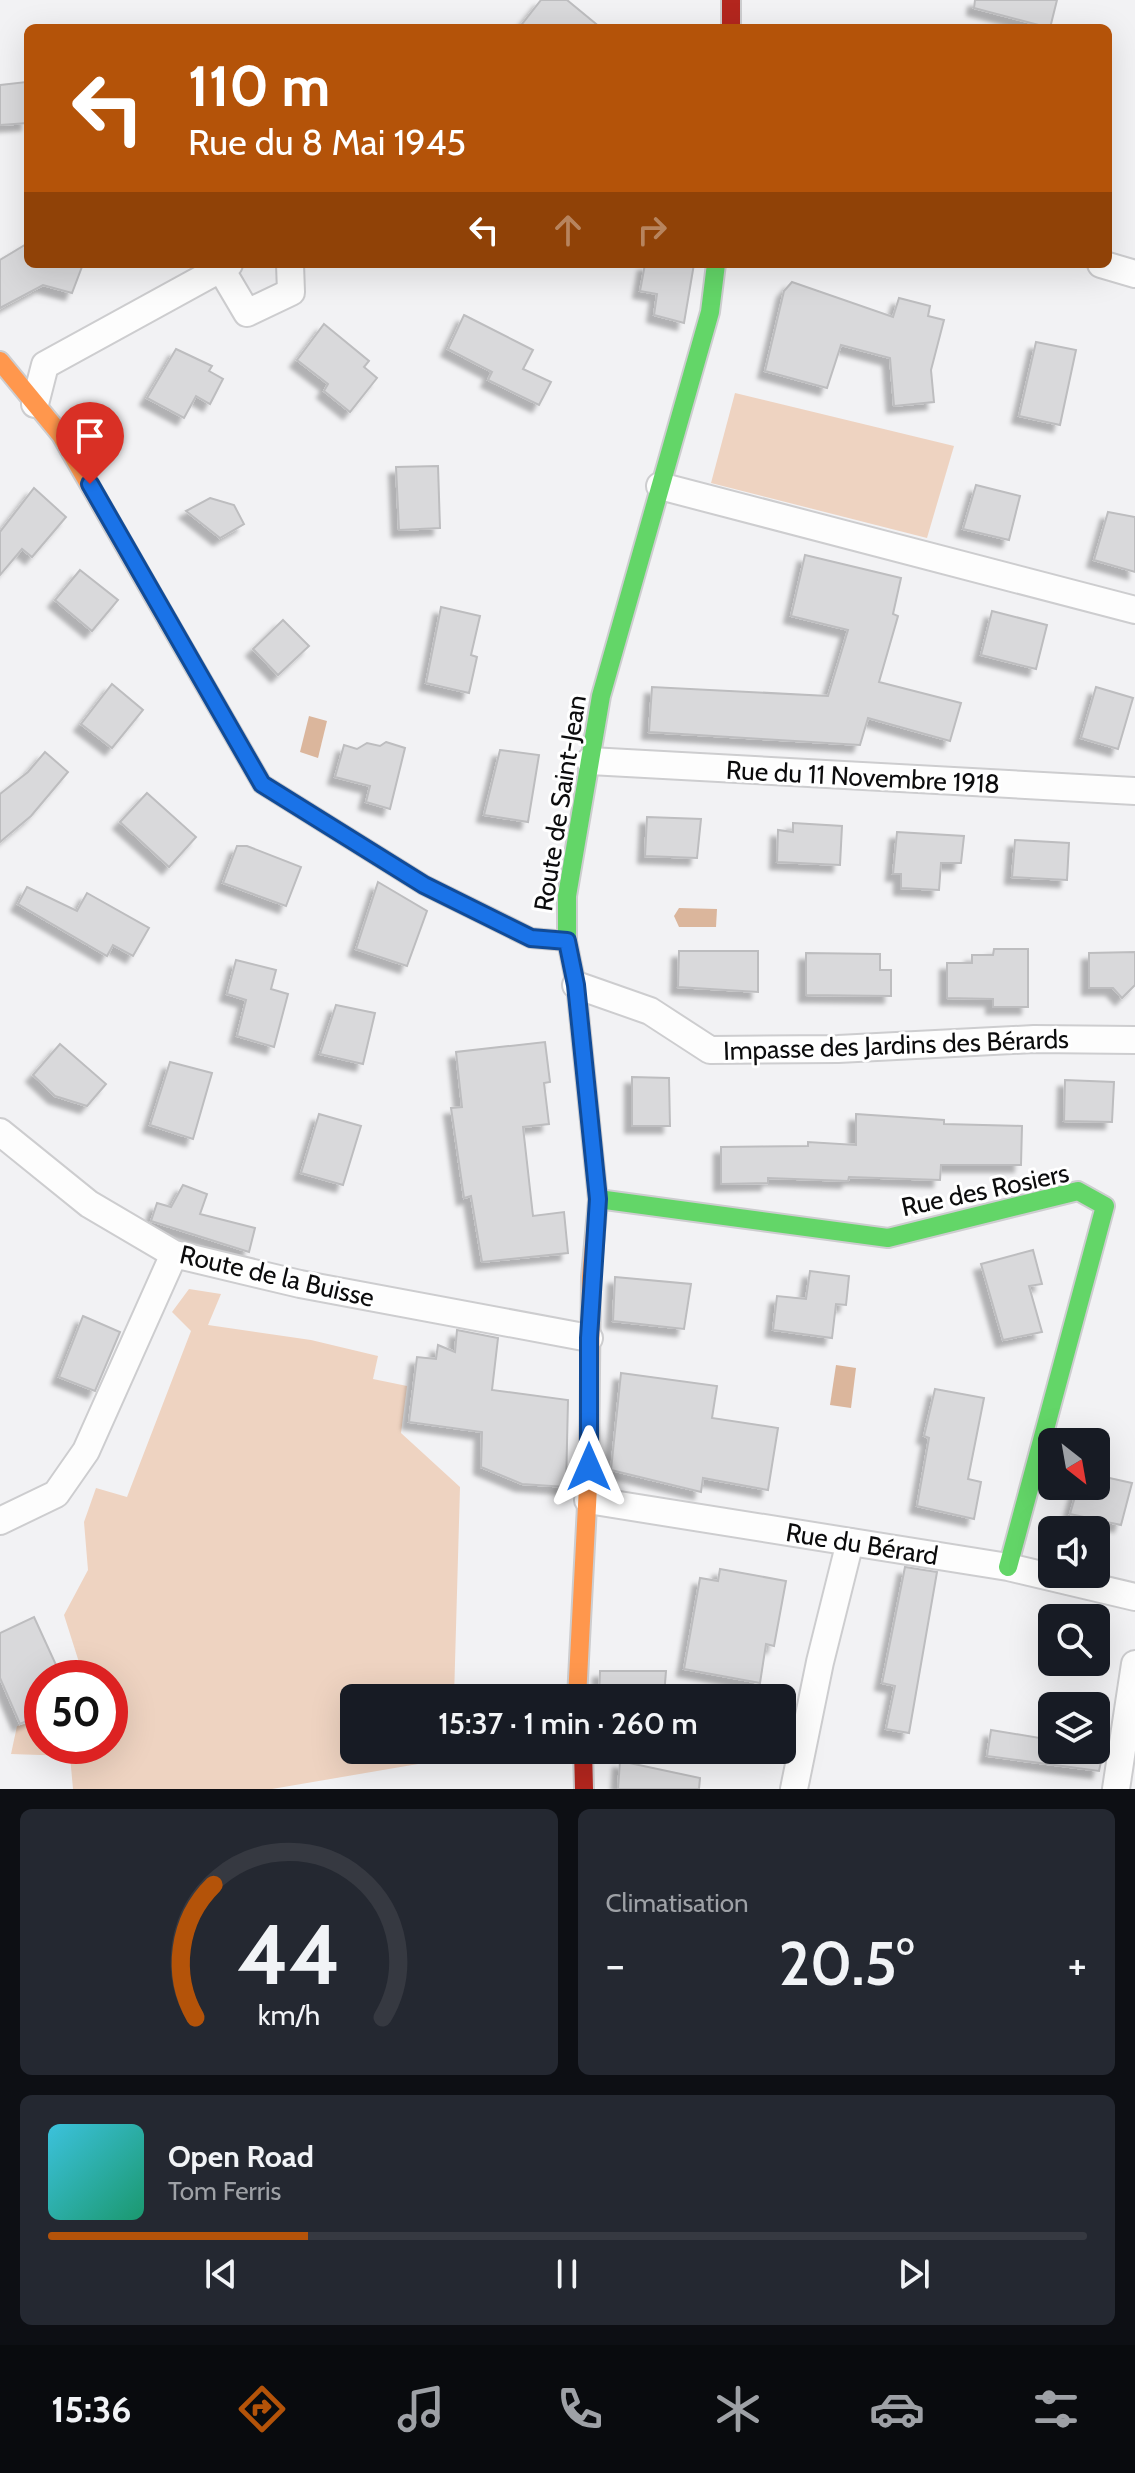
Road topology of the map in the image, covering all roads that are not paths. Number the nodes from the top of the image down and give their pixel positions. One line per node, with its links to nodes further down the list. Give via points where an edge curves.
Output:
1 (731, 0): 2 (street)
2 (731, 24)
3 (1112, 267): 8 (street)
4 (221, 268): 10 (street)
5 (226, 268): 6 (street, via 247,313 291,292)
6 (290, 268)
7 (716, 268): 12 (street, Route de Saint-Jean, via 710,312)
8 (1135, 274)
9 (0, 359): 10 (street); 11 (street)
10 (45, 365): 11 (street)
11 (35, 404): 16 (street, via 69,448 262,784 424,885 531,938)
12 (660, 486): 13 (street); 14 (street, Route de Saint-Jean, via 601,696)
13 (1135, 610)
14 (590, 761): 15 (street, Rue du 11 Novembre 1918); 16 (street, Route de Saint-Jean, via 567,896)
15 (1135, 791)
16 (567, 941): 17 (street, Route de Saint-Jean)
17 (576, 985): 18 (street, Impasse des Jardins des Bérards, via 650,1011 710,1050); 20 (street, Route de Saint-Jean)
18 (1135, 1040)
19 (0, 1132): 21 (street, Route de la Buisse, via 89,1204)
20 (598, 1199): 22 (street, Route de Saint-Jean); 26 (street, Rue des Rosiers, via 888,1238 1078,1191 1105,1206)
21 (174, 1254): 22 (street, Route de la Buisse, via 300,1284); 24 (street, via 86,1451 56,1494)
22 (589, 1338): 23 (street, Route de Saint-Jean)
23 (588, 1500): 25 (street, Rue du Bérard); 29 (street, Route de Saint-Jean)
24 (0, 1521)
25 (850, 1542): 26 (street, Rue du Bérard); 32 (street)
26 (1008, 1567): 27 (street, Rue du Bérard)
27 (1135, 1597)
28 (1135, 1664): 33 (street)
29 (578, 1684)
30 (583, 1764): 31 (street)
31 (584, 1789)
32 (794, 1789)
33 (1116, 1789)

